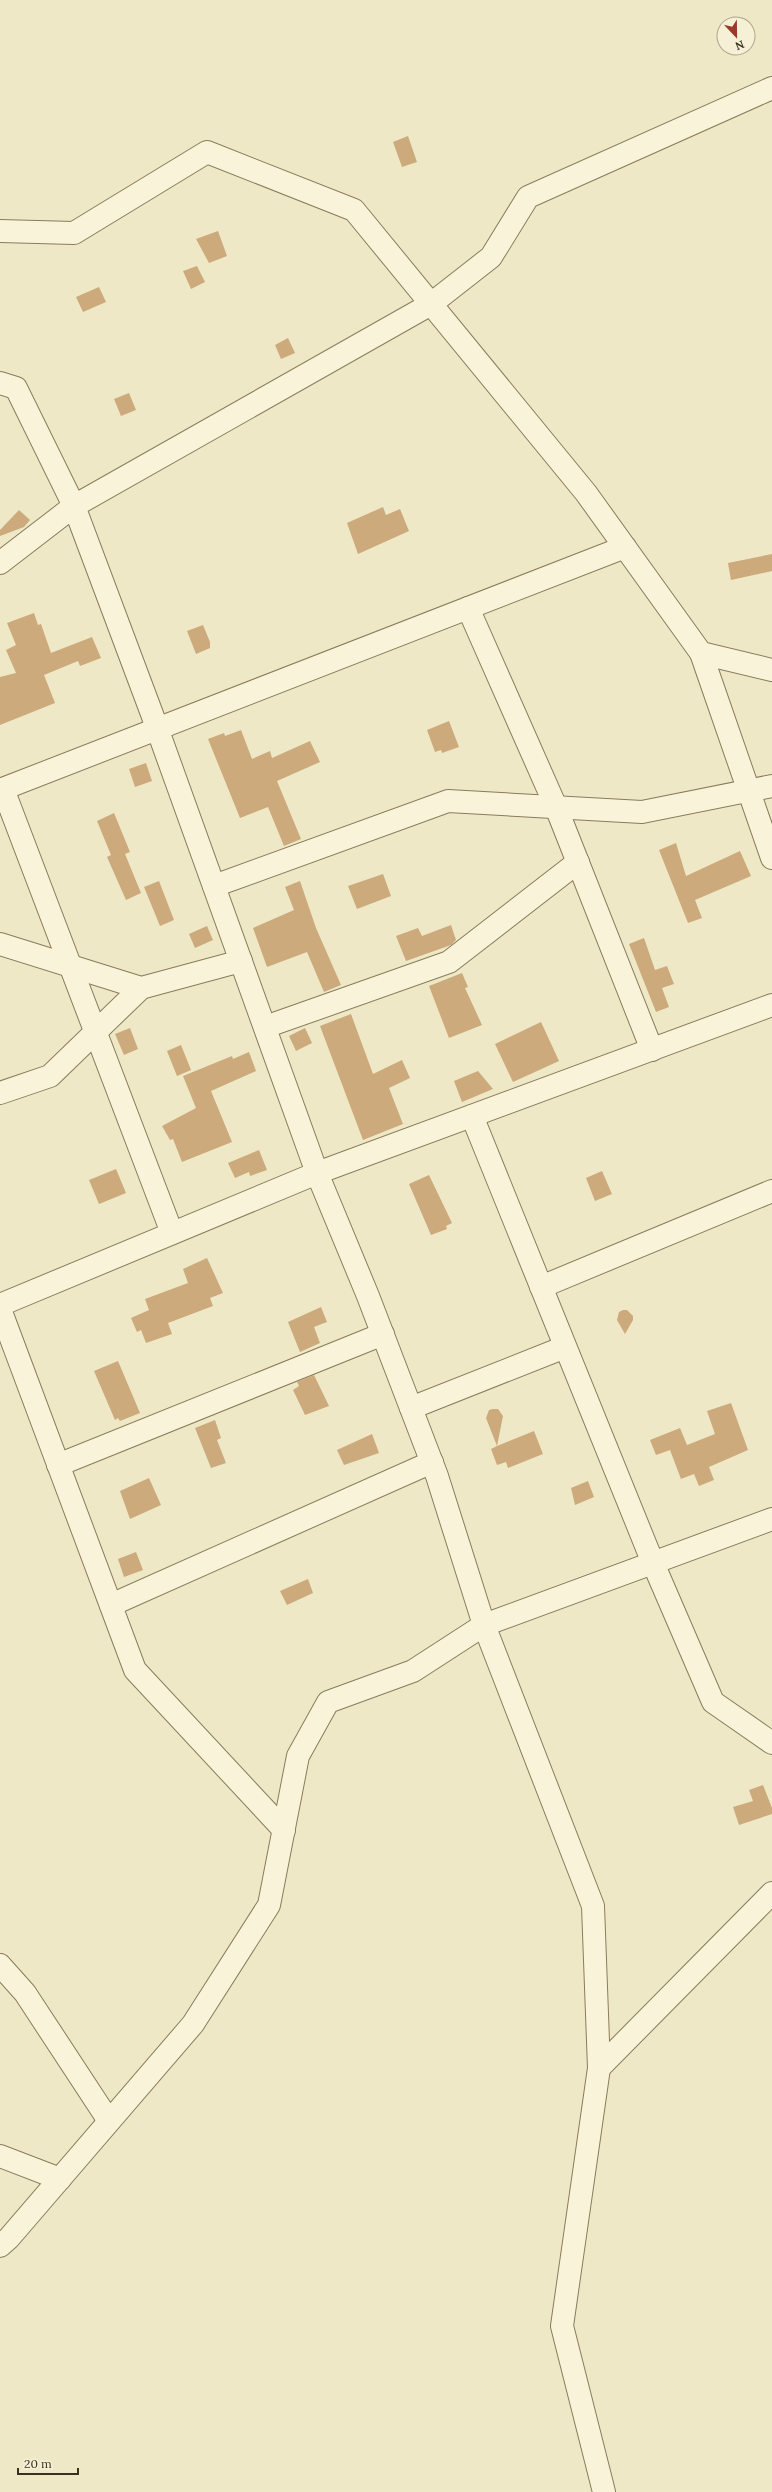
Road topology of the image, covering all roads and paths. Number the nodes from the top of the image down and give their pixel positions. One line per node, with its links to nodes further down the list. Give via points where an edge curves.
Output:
1 (772, 88): 3 (street, via 528,197 491,257)
2 (0, 231): 3 (street, via 74,233 207,152 354,210)
3 (431, 304): 5 (street); 6 (street, via 586,493)
4 (0, 383): 5 (street, via 16,388)
5 (74, 506): 7 (street); 11 (street)
6 (625, 547): 8 (street); 9 (street)
7 (0, 563)
8 (468, 608): 11 (street); 15 (street)
9 (701, 654): 10 (street); 14 (street)
10 (772, 670)
11 (157, 728): 13 (street); 18 (street)
12 (772, 786): 14 (street)
13 (2, 789): 21 (street)
14 (749, 791): 15 (street, via 642,812); 16 (street)
15 (556, 807): 17 (street); 18 (street, via 448,801)
16 (772, 858)
17 (578, 862): 24 (street, via 449,962); 26 (street)
18 (214, 886): 20 (street)
19 (0, 944): 21 (street)
20 (241, 961): 22 (street); 24 (street)
21 (70, 966): 22 (street); 25 (street)
22 (140, 988): 25 (street)
23 (772, 1005): 26 (street)
24 (264, 1027): 29 (street)
25 (96, 1032): 27 (street, via 50,1076); 31 (street)
26 (652, 1050): 28 (street)
27 (0, 1093)
28 (472, 1116): 29 (street); 32 (street)
29 (317, 1173): 31 (street); 35 (street)
30 (772, 1191): 32 (street)
31 (172, 1233): 33 (street)
32 (541, 1287): 36 (street)
33 (0, 1305)
34 (0, 1309): 39 (street)
35 (383, 1334): 37 (street); 39 (street)
36 (565, 1347): 37 (street); 41 (street)
37 (411, 1408): 38 (street)
38 (432, 1462): 42 (street); 43 (street)
39 (58, 1465): 42 (street)
40 (772, 1519): 41 (street)
41 (653, 1563): 43 (street); 44 (street, via 713,1702)
42 (111, 1605): 45 (street, via 135,1670)
43 (484, 1625): 45 (street, via 413,1671 328,1702 298,1756); 48 (street, via 592,1906)
44 (772, 1742)
45 (284, 1830): 49 (street, via 270,1905 193,2024)
46 (772, 1893): 48 (street)
47 (0, 1965): 49 (street, via 25,1993)
48 (599, 2068): 53 (street, via 562,2326)
49 (109, 2122): 51 (street)
50 (0, 2156): 51 (street)
51 (60, 2179): 52 (street)
52 (0, 2246)
53 (604, 2492)

